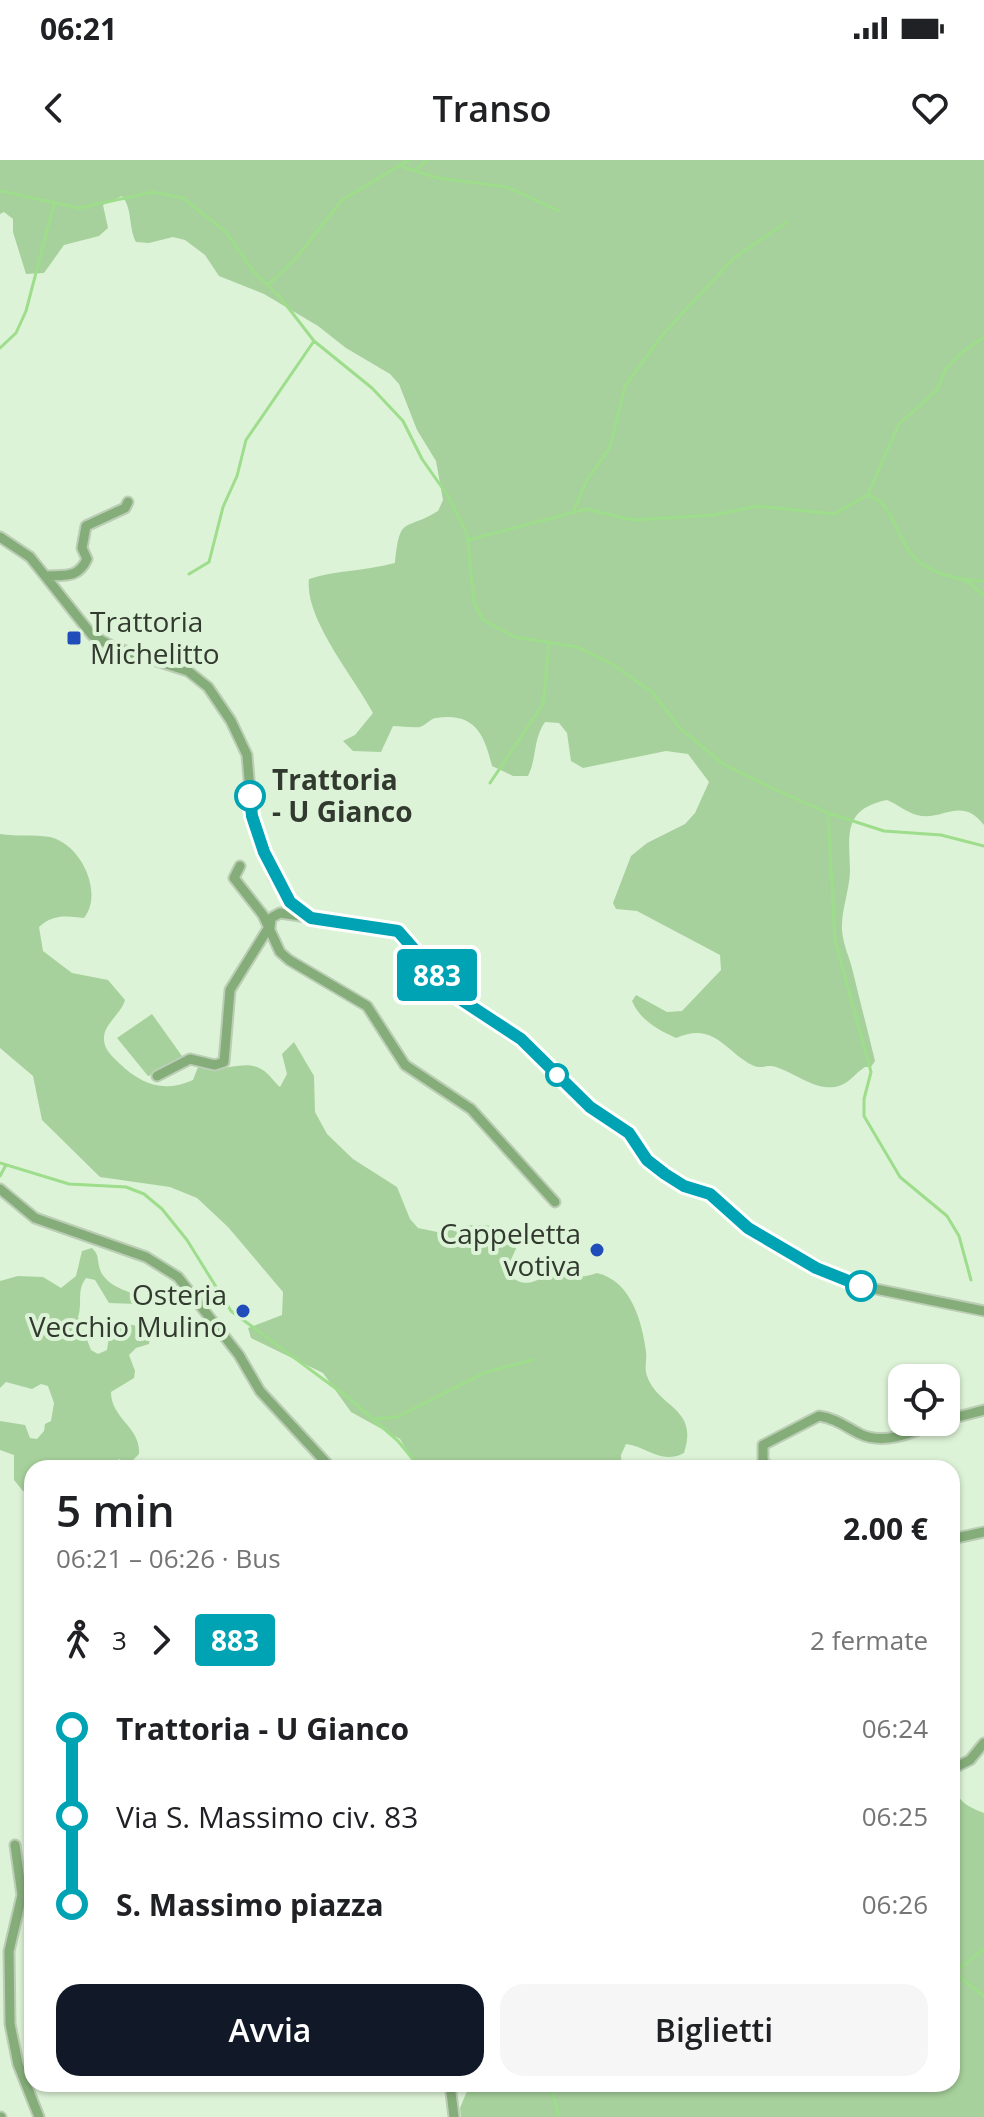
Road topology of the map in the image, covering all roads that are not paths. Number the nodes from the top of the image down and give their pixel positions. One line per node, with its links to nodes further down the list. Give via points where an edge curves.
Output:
1 (128, 502): 3 (street, via 86,526 82,548 87,559 75,574)
2 (0, 537): 3 (street, via 30,557)
3 (46, 576): 5 (street, via 92,635 188,671 208,687 247,755 252,816 274,878 290,902)
4 (240, 866): 6 (street, via 234,878 237,886)
5 (311, 918): 6 (street, via 274,915); 10 (street, via 398,931 454,995 521,1039 590,1107 629,1133 647,1160 684,1186 710,1194 748,1228 816,1268 851,1284)
6 (270, 930): 7 (street, via 230,990 224,1062 190,1059); 9 (street, via 280,952 299,969 367,1006 405,1065 471,1109)
7 (157, 1076)
8 (0, 1189): 14 (street, via 35,1218 162,1264 178,1277 260,1391)
9 (555, 1202)
10 (984, 1311)
11 (984, 1410): 12 (street)
12 (960, 1416)
13 (899, 1436): 15 (street, via 864,1436 819,1416 763,1445)
14 (324, 1460)
15 (765, 1460)
16 (984, 1532): 17 (street)
17 (960, 1537)
18 (984, 1743): 19 (street)
19 (960, 1765)
20 (15, 1845): 21 (street, via 22,1895 9,1951 10,2024)
21 (24, 2079)
22 (29, 2092): 24 (street)
23 (451, 2092): 25 (street)
24 (39, 2117)
25 (454, 2117)

